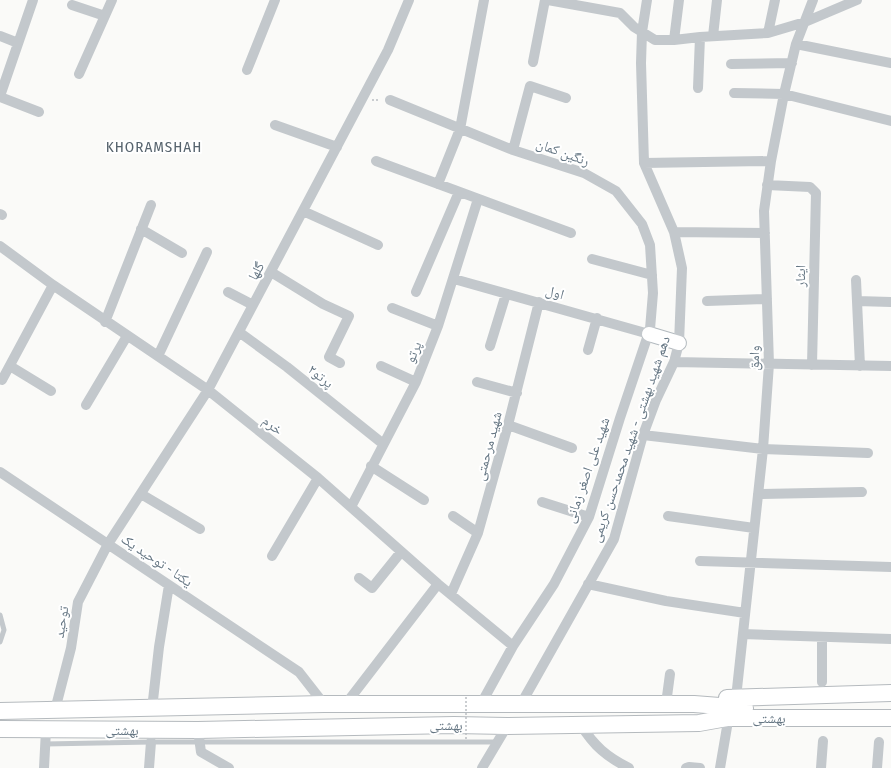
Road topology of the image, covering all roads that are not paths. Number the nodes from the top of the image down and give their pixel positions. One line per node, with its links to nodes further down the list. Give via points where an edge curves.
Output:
1 (33, 0): 22 (street)
2 (112, 0): 14 (street)
3 (275, 0): 28 (street)
4 (409, 0): 40 (street, گلها, via 388,50)
5 (484, 0): 39 (street)
6 (546, 0): 16 (street, via 620,13); 24 (street)
7 (647, 0): 16 (street, دهم شهید بهشتی - شهید محمدحسن کریمی)
8 (679, 0): 21 (street)
9 (718, 0): 19 (street)
10 (775, 0): 17 (street)
11 (813, 0): 15 (street, وامق)
12 (857, 0): 15 (street)
13 (72, 5): 14 (street)
14 (105, 16): 29 (street)
15 (805, 22): 17 (street); 23 (street, وامق)
16 (642, 32): 21 (street, via 655,40); 44 (street, دهم شهید بهشتی - شهید محمدحسن کریمی, via 640,63)
17 (768, 33): 19 (street)
18 (0, 36): 22 (street)
19 (713, 36): 20 (street)
20 (700, 37): 21 (street); 30 (street)
21 (674, 40)
22 (18, 43): 33 (street)
23 (796, 44): 25 (street, وامق); 26 (street)
24 (533, 62)
25 (792, 63): 27 (street); 32 (street, وامق)
26 (891, 63)
27 (731, 64)
28 (247, 70)
29 (79, 74)
30 (698, 88)
31 (734, 93): 32 (street)
32 (784, 94): 37 (street); 43 (street, وامق)
33 (0, 97): 36 (street)
34 (566, 98): 41 (street, via 530,86)
35 (390, 100): 39 (street, رنگین کمان)
36 (39, 112)
37 (891, 122)
38 (275, 125): 40 (street)
39 (460, 129): 41 (street, رنگین کمان); 45 (street)
40 (337, 147): 50 (street, گلها)
41 (513, 150): 51 (street, رنگین کمان, via 584,173 597,180 616,191)
42 (376, 161): 45 (street)
43 (771, 161): 44 (street); 46 (street, وامق)
44 (644, 163): 53 (street, دهم شهید بهشتی - شهید محمدحسن کریمی)
45 (438, 184): 47 (street)
46 (767, 185): 55 (street, وامق); 89 (street, ایثار, via 810,187 816,193)
47 (459, 192): 48 (street); 67 (street)
48 (478, 199): 54 (street); 63 (street, پرتو)
49 (151, 205): 52 (street)
50 (303, 211): 56 (street); 61 (street, گلها)
51 (642, 224): 62 (street, شهید علی اصغر زمانی, via 650,245)
52 (141, 229): 59 (street); 77 (street)
53 (674, 232): 55 (street); 82 (street, دهم شهید بهشتی - شهید محمدحسن کریمی, via 682,268)
54 (571, 233)
55 (765, 233): 69 (street, وامق)
56 (378, 245)
57 (0, 247): 65 (street, خرم)
58 (207, 252): 85 (street)
59 (182, 253)
60 (592, 258): 62 (street)
61 (271, 272): 74 (street, گلها); 87 (street, via 323,304 349,316 329,357)
62 (652, 275): 80 (street, شهید علی اصغر زمانی)
63 (454, 279): 68 (street, اول); 78 (street, پرتو)
64 (856, 280): 71 (street)
65 (53, 285): 77 (street, خرم); 90 (street)
66 (228, 292): 74 (street)
67 (416, 292)
68 (506, 294): 72 (street, اول); 83 (street)
69 (768, 299): 70 (street); 88 (street, وامق)
70 (708, 301)
71 (857, 301): 73 (street); 92 (street)
72 (539, 302): 76 (street, اول); 99 (street, شهید مرحمتی)
73 (891, 302)
74 (253, 305): 79 (street, گلها)
75 (392, 308): 78 (street)
76 (597, 318): 80 (street, اول); 84 (street)
77 (105, 322): 81 (street, خرم)
78 (438, 326): 95 (street, پرتو)
79 (239, 332): 97 (street, گلها); 103 (street, پرتو۲)
80 (649, 334): 82 (street); 117 (street, شهید علی اصغر زمانی)
81 (127, 336): 85 (street, خرم); 100 (street)
82 (679, 343): 86 (street, دهم شهید بهشتی - شهید محمدحسن کریمی)
83 (490, 346)
84 (588, 350)
85 (158, 356): 97 (street, خرم)
86 (674, 362): 88 (street); 102 (street, دهم شهید بهشتی - شهید محمدحسن کریمی)
87 (340, 363)
88 (769, 364): 89 (street); 105 (street, وامق)
89 (812, 365): 92 (street)
90 (10, 366): 94 (street); 98 (street)
91 (381, 366): 95 (street)
92 (860, 366): 93 (street)
93 (891, 366)
94 (2, 380)
95 (416, 382): 103 (street, پرتو)
96 (477, 382): 99 (street)
97 (208, 390): 109 (street, خرم); 111 (street, گلها)
98 (51, 391)
99 (517, 393): 101 (street, شهید مرحمتی)
100 (86, 405)
101 (508, 425): 104 (street); 121 (street, شهید مرحمتی)
102 (643, 435): 105 (street); 130 (street, دهم شهید بهشتی - شهید محمدحسن کریمی, via 614,539)
103 (382, 443): 107 (street, پرتو)
104 (572, 448)
105 (762, 449): 106 (street); 112 (street, وامق)
106 (868, 453)
107 (371, 466): 113 (street); 115 (street, پرتو)
108 (0, 472): 122 (street, یکتا - توحید یک)
109 (318, 478): 115 (street, خرم); 124 (street)
110 (862, 492): 112 (street)
111 (140, 494): 120 (street); 122 (street, گلها)
112 (758, 494): 119 (street, وامق)
113 (424, 500)
114 (542, 502): 117 (street)
115 (350, 507): 123 (street, خرم)
116 (453, 516): 121 (street)
117 (590, 516): 139 (street, شهید علی اصغر زمانی, via 554,584)
118 (668, 516): 119 (street)
119 (754, 528): 126 (street, وامق)
120 (200, 529)
121 (478, 533): 132 (street, شهید مرحمتی)
122 (108, 544): 131 (street, یکتا - توحید یک); 152 (street, توحید, via 78,602 71,648)
123 (401, 552): 128 (street, via 372,588); 129 (street, خرم)
124 (272, 556)
125 (700, 561): 126 (street)
126 (750, 563): 127 (street); 133 (street, وامق)
127 (891, 567)
128 (359, 578)
129 (438, 584): 132 (street, خرم); 149 (street)
130 (588, 584): 133 (street, via 666,601); 146 (street, دهم شهید بهشتی - شهید محمدحسن کریمی)
131 (169, 585): 144 (street, یکتا - توحید یک, via 299,672); 150 (street)
132 (451, 594): 139 (street, خرم)
133 (745, 613): 135 (street, وامق)
134 (0, 615): 138 (lane, via 4,630)
135 (743, 634): 136 (street); 143 (street, وامق)
136 (822, 637): 137 (street); 141 (street)
137 (891, 639)
138 (0, 642)
139 (513, 646): 145 (street, شهید علی اصغر زمانی)
140 (670, 674): 147 (street)
141 (822, 682)
142 (891, 693): 143 (main road)
143 (736, 698): 148 (main road, via 720,698)
144 (324, 704): 149 (main road, بهشتی); 150 (main road, بهشتی)
145 (481, 704): 146 (main road, بهشتی); 149 (main road, بهشتی)
146 (521, 704): 147 (main road, بهشتی)
147 (666, 704): 148 (main road, بهشتی)
148 (694, 704): 151 (main road, بهشتی, via 729,708)
149 (345, 705)
150 (152, 709): 152 (main road, بهشتی)
151 (891, 709)
152 (55, 710): 153 (main road, بهشتی)
153 (0, 711)
154 (891, 718): 155 (main road, بهشتی, via 727,718)
155 (699, 723): 156 (main road, بهشتی); 158 (main road)
156 (581, 724): 157 (main road, بهشتی); 171 (street, via 591,741 612,760)
157 (507, 726): 161 (main road, بهشتی, via 454,725); 164 (street)
158 (727, 727): 159 (main road); 174 (street)
159 (891, 729)
160 (0, 730): 162 (main road, بهشتی)
161 (199, 736): 162 (main road, بهشتی); 163 (lane); 164 (lane); 169 (street, via 201,752)
162 (45, 737): 163 (lane); 167 (street)
163 (151, 742): 168 (street)
164 (497, 742): 170 (street)
165 (823, 742): 175 (street)
166 (879, 742): 176 (street)
167 (44, 768)
168 (149, 768)
169 (229, 768)
170 (482, 768)
171 (630, 768)
172 (686, 768): 173 (street)
173 (700, 768)
174 (720, 768)
175 (821, 768)
176 (877, 768)

